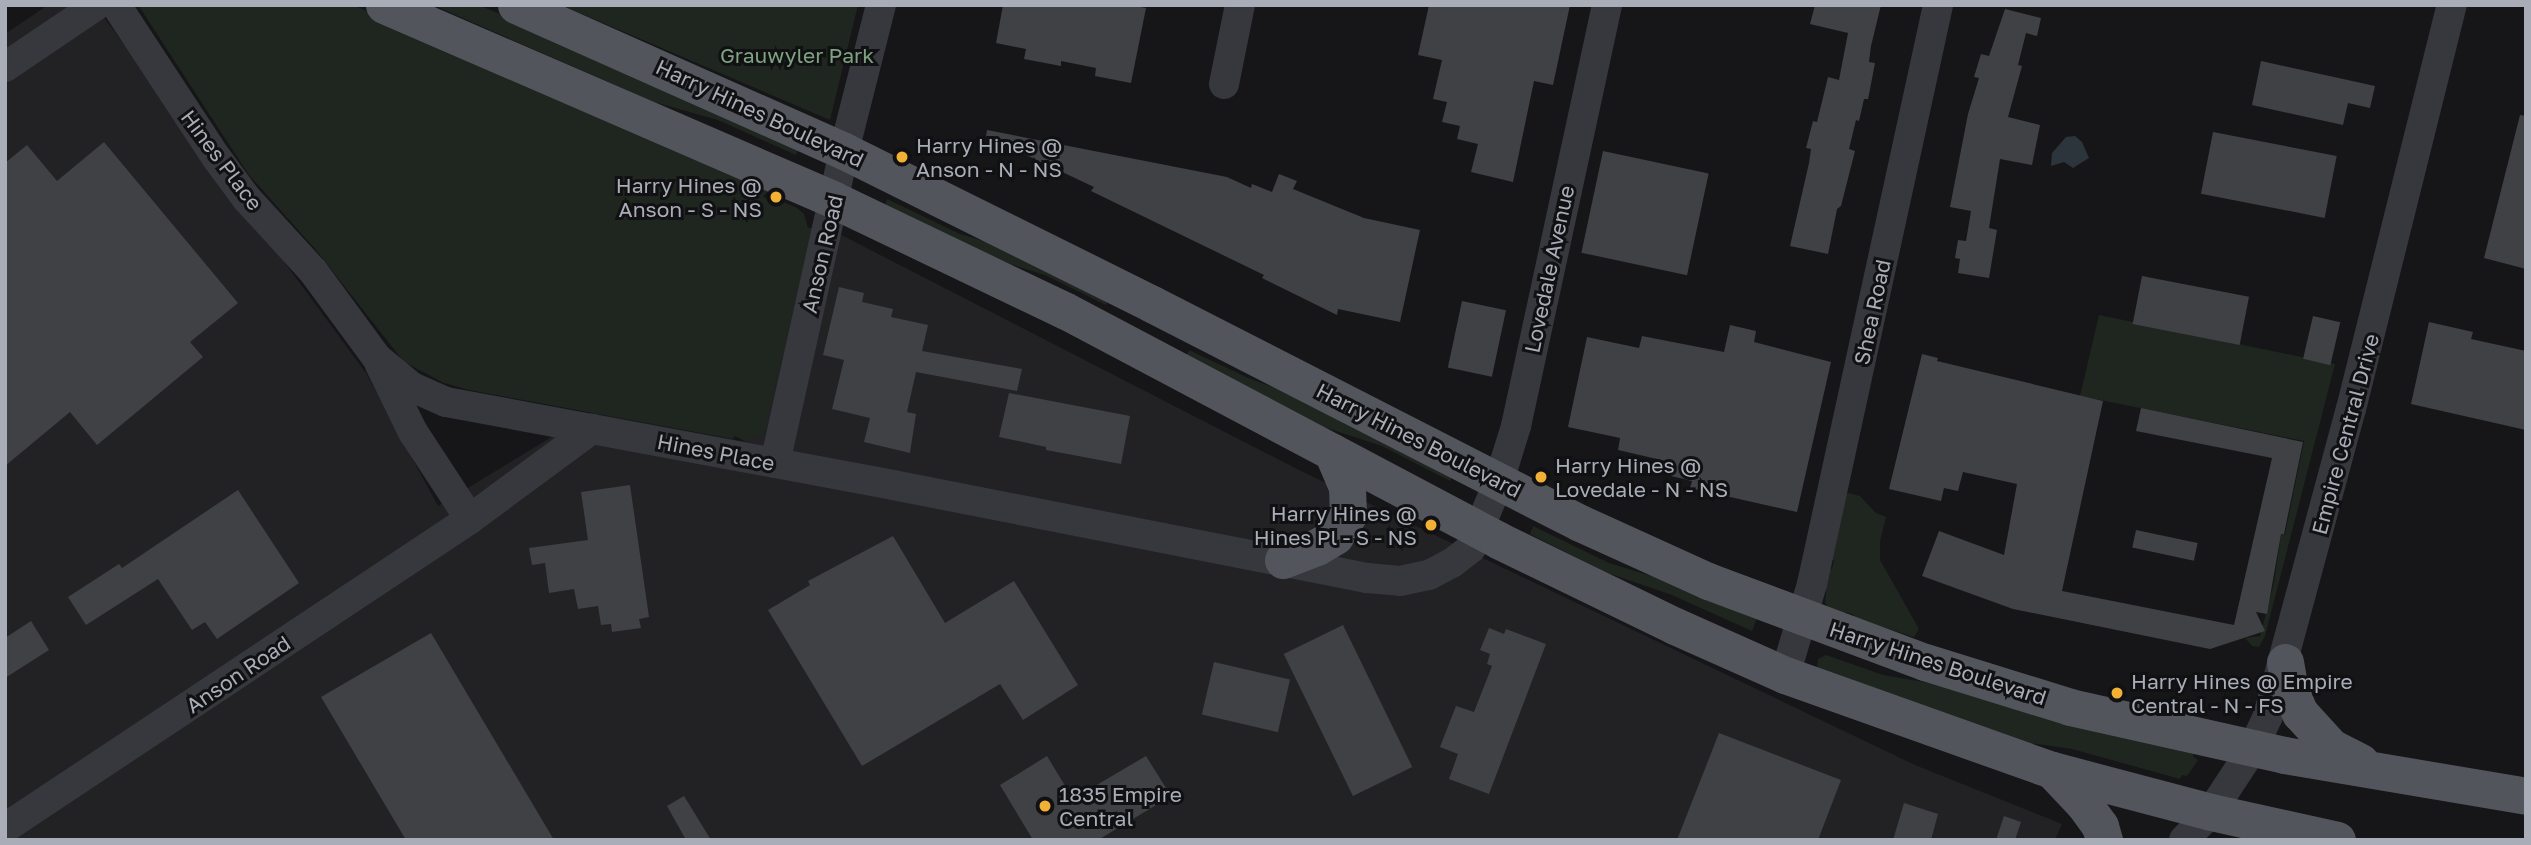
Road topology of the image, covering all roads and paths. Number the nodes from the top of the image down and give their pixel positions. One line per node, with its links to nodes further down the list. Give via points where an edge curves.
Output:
1 (97, 5): 10 (street)
2 (116, 5): 16 (street, Hines Place, via 216,157 247,199 313,271)
3 (384, 5): 13 (main road)
4 (516, 5): 12 (main road, Harry Hines Boulevard)
5 (881, 5): 12 (street, Anson Road)
6 (1240, 5): 11 (street)
7 (1607, 5): 20 (street, Lovedale Avenue, via 1516,426)
8 (1938, 5): 24 (street, Shea Road, via 1812,584)
9 (2452, 5): 25 (street, Empire Central Drive)
10 (5, 68)
11 (1224, 84)
12 (844, 151): 13 (street, Anson Road); 14 (main road, Harry Hines Boulevard)
13 (834, 200): 15 (main road); 19 (street, Anson Road)
14 (1152, 304): 15 (main road); 20 (main road, Harry Hines Boulevard)
15 (1129, 344): 18 (main road)
16 (377, 359): 17 (street, Hines Place, via 412,387 446,402); 21 (street, via 413,432)
17 (592, 429): 19 (street, Hines Place); 21 (street, Anson Road)
18 (1332, 452): 22 (main road); 23 (main road, via 1347,487 1348,515 1335,536)
19 (775, 463): 23 (street, Hines Place)
20 (1499, 481): 22 (street, Lovedale Avenue); 24 (main road, Harry Hines Boulevard, via 1635,548)
21 (470, 519): 32 (street, Anson Road)
22 (1481, 530): 23 (street, Hines Place, via 1471,548 1452,563 1429,575 1400,581); 26 (main road)
23 (1283, 560)
24 (1801, 617): 26 (street, Shea Road); 27 (main road, Harry Hines Boulevard, via 2018,692)
25 (2285, 662): 27 (street, Empire Central Drive); 29 (main road, via 2290,690 2304,718 2331,747)
26 (1784, 675): 28 (main road)
27 (2253, 748): 29 (main road, Harry Hines Boulevard); 31 (street, Empire Central Drive)
28 (2052, 770): 31 (main road); 33 (main road, via 2084,804)
29 (2379, 772): 30 (main road, Harry Hines Boulevard)
30 (2526, 796)
31 (2211, 812): 34 (street, Empire Central Drive); 36 (main road)
32 (5, 828)
33 (2104, 840)
34 (2184, 840)
35 (2296, 840): 36 (main road)
36 (2336, 840)

